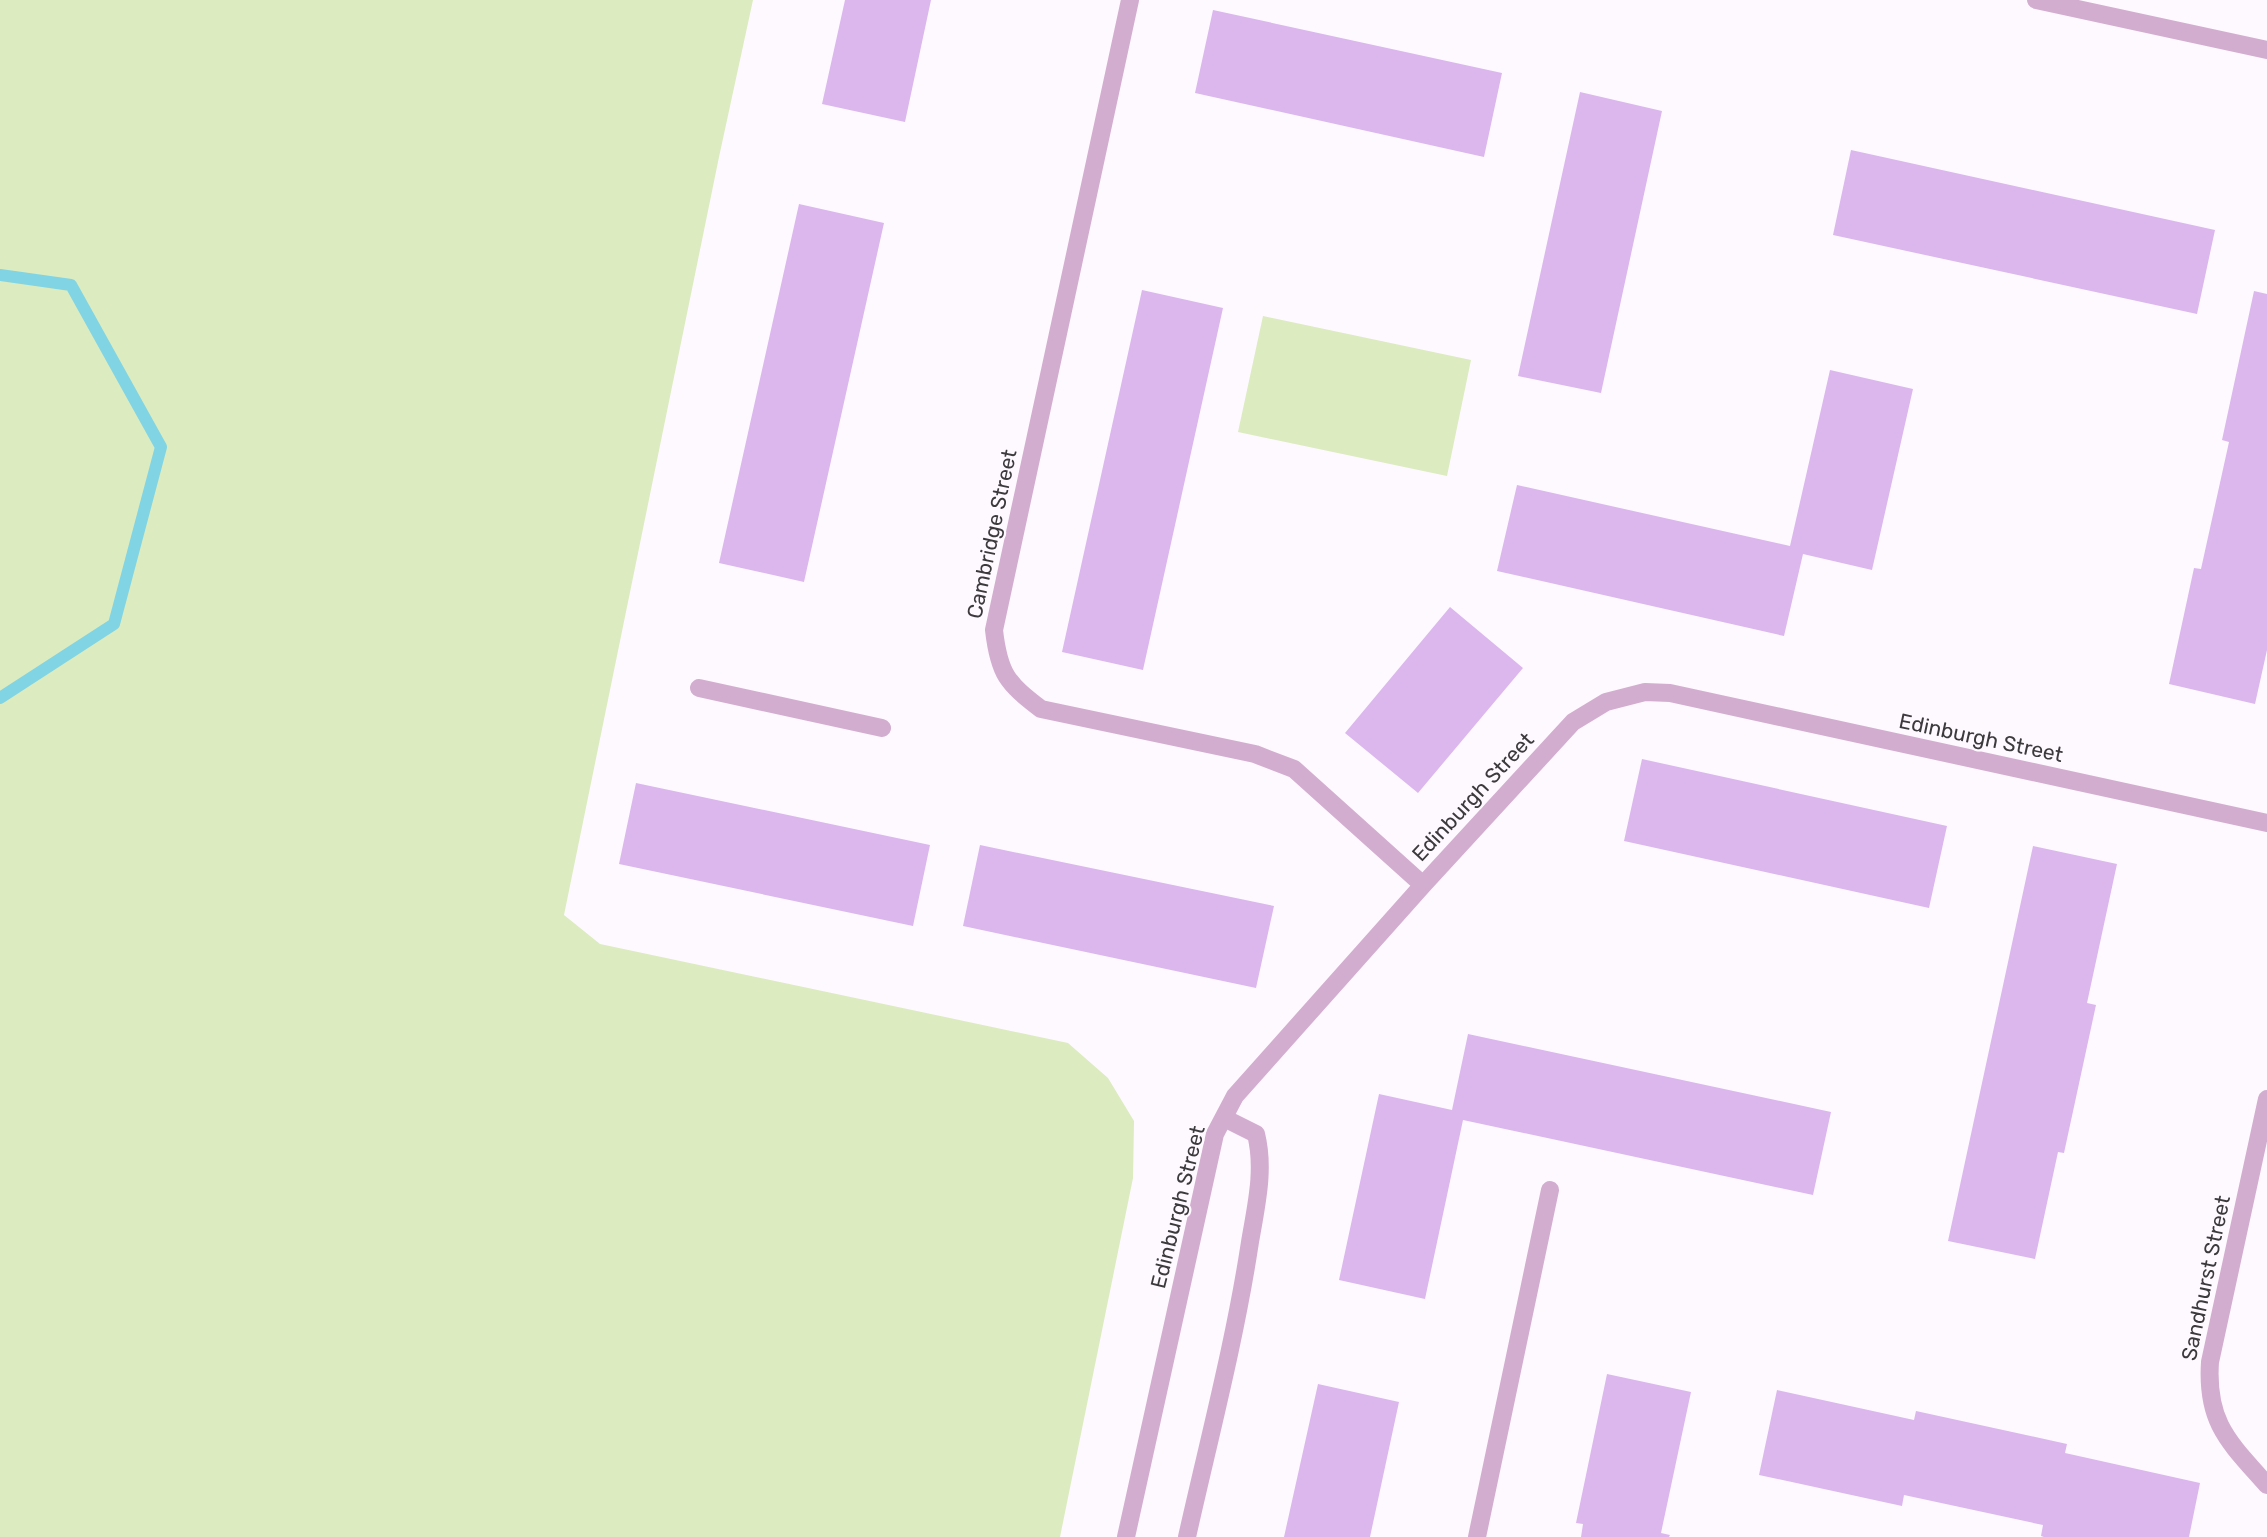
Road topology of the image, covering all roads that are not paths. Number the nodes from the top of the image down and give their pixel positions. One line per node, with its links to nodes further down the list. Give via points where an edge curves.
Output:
1 (1130, 0): 7 (street, Cambridge Street, via 994,630 997,655 1015,689 1041,709 1255,754 1294,769)
2 (2036, 0): 3 (street)
3 (2267, 50)
4 (699, 688): 5 (street)
5 (882, 728)
6 (2267, 823): 7 (street, Edinburgh Street, via 1681,696 1646,692 1606,702 1573,722)
7 (1423, 885): 9 (street, Edinburgh Street, via 1235,1096)
8 (2267, 1100): 11 (street, Sandhurst Street, via 2208,1384 2213,1412 2226,1438)
9 (1224, 1118): 12 (street, Edinburgh Street, via 1215,1134); 13 (street, via 1256,1134 1261,1176 1244,1284)
10 (1550, 1190): 14 (street)
11 (2267, 1485)
12 (1126, 1537)
13 (1187, 1537)
14 (1477, 1537)

